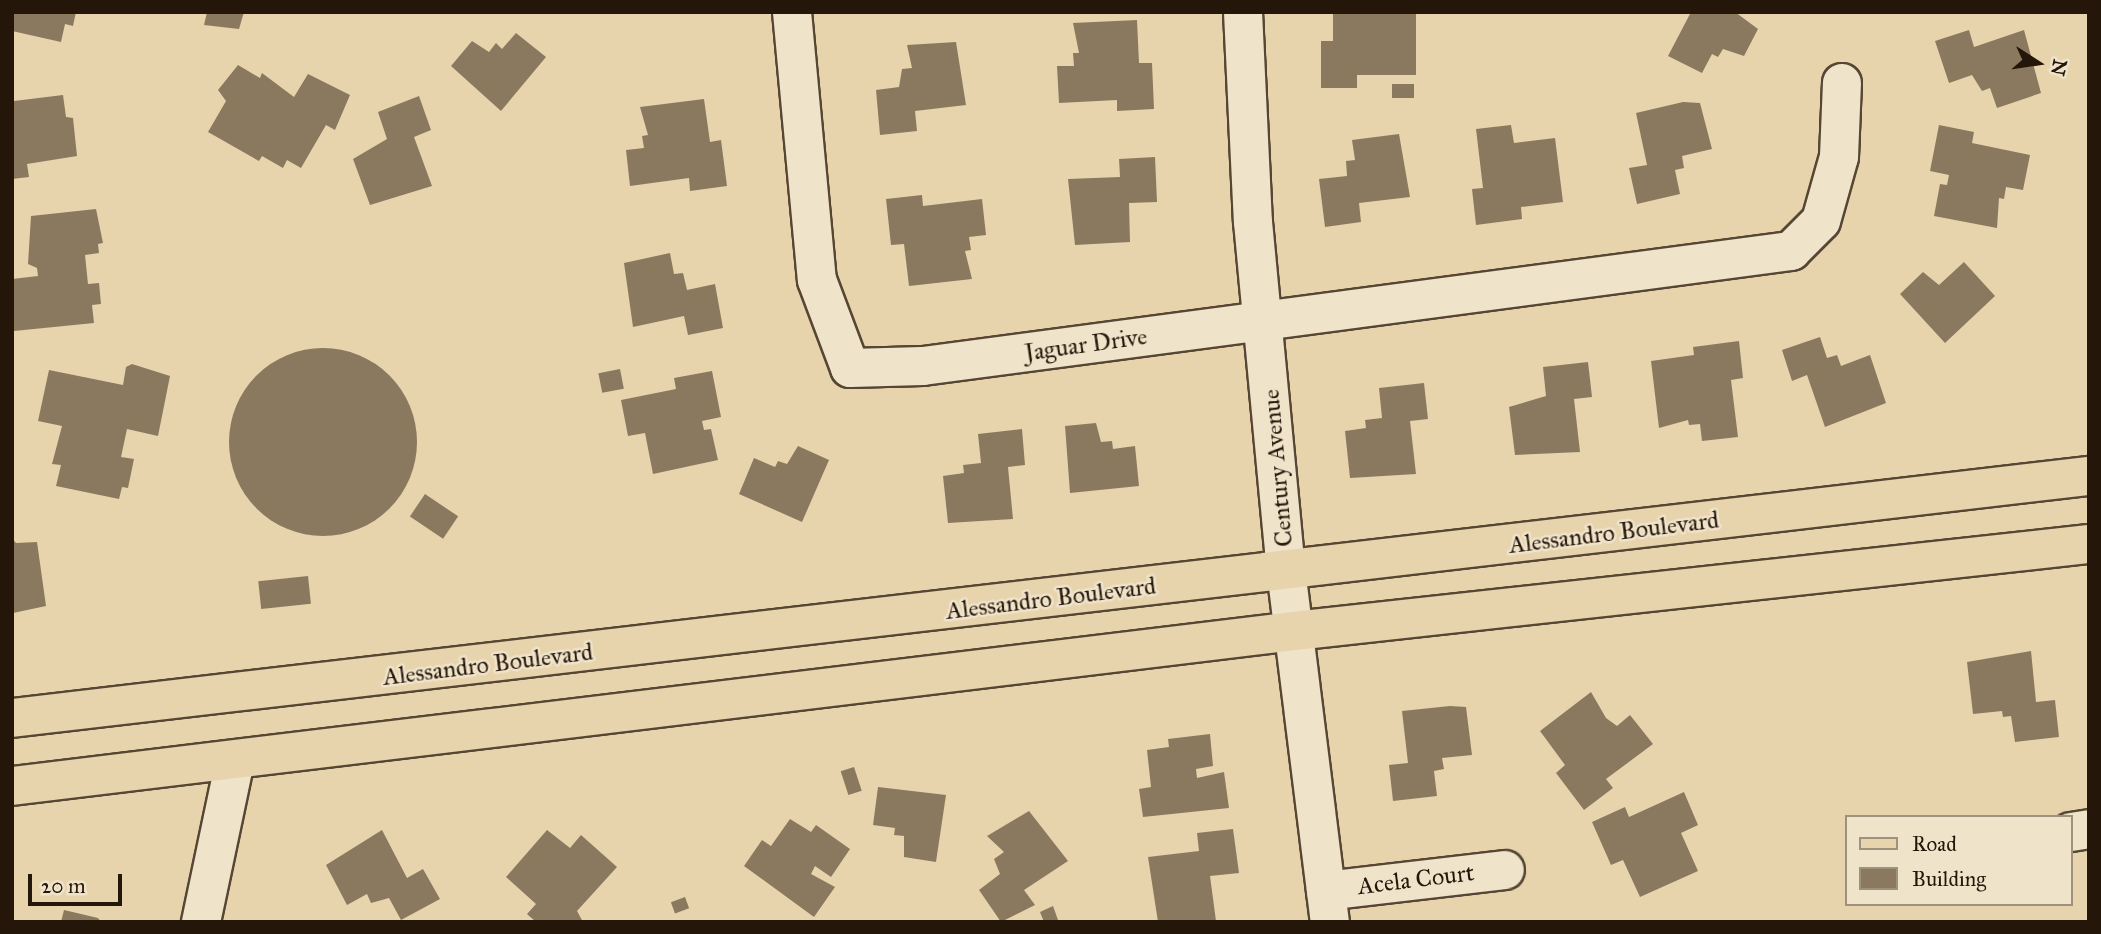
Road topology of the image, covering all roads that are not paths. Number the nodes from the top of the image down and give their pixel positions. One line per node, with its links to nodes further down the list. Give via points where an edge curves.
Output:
1 (792, 12): 4 (street, Jaguar Drive, via 817,280 850,368 923,366)
2 (1244, 12): 4 (street, Century Avenue, via 1253,222)
3 (1842, 83): 4 (street, Jaguar Drive, via 1839,157 1821,221 1791,251)
4 (1266, 321): 7 (street, Century Avenue)
5 (2089, 476): 7 (main road, Alessandro Boulevard)
6 (2089, 544): 8 (main road)
7 (1286, 570): 8 (street, Century Avenue); 9 (main road, Alessandro Boulevard)
8 (1294, 631): 10 (main road); 13 (street, Century Avenue)
9 (12, 718)
10 (235, 761): 11 (main road); 14 (street)
11 (12, 786)
12 (1505, 870): 13 (street, Acela Court)
13 (1328, 906)
14 (201, 922)

